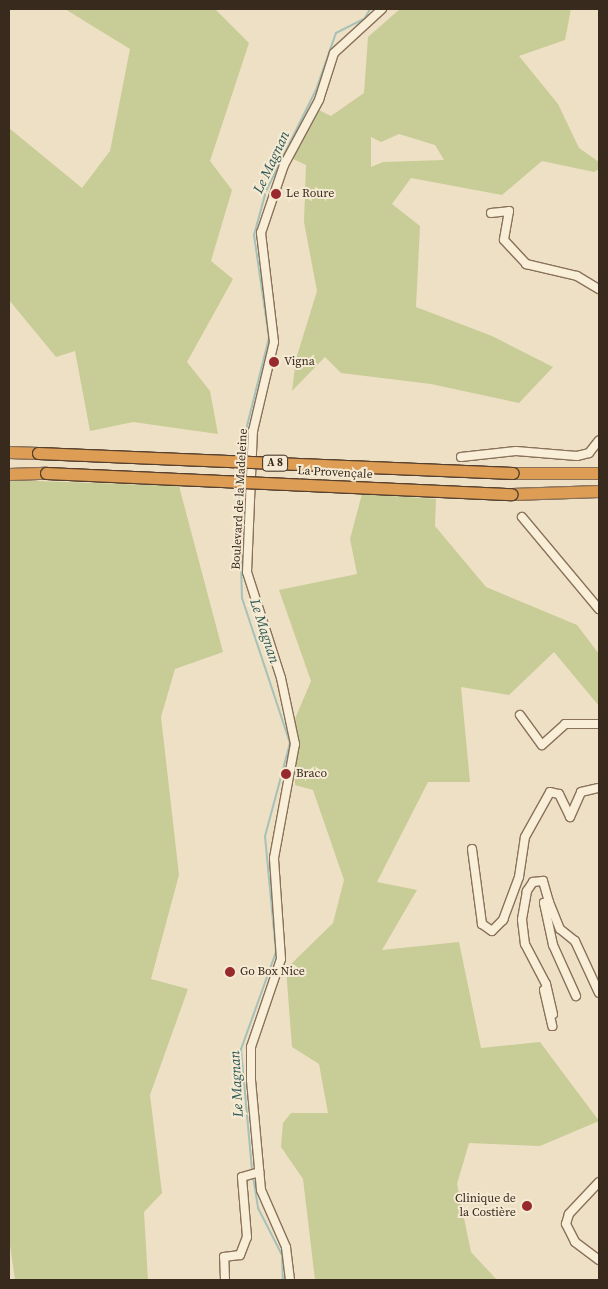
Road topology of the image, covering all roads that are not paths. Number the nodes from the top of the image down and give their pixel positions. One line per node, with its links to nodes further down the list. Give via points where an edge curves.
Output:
1 (382, 9): 22 (street, Boulevard de la Madeleine, via 334,53 319,100 284,165 261,233 274,342 253,431 247,572 295,738 274,858 280,966 250,1056)
2 (491, 213): 3 (street, via 508,211 504,240 526,264 577,276)
3 (599, 289)
4 (599, 440): 6 (street, via 589,453 577,456 516,451)
5 (9, 452): 7 (highway, La Provençale / A 8, bridge, via 513,474)
6 (461, 457)
7 (599, 473)
8 (9, 474): 9 (highway, La Provençale / A 8, bridge, via 512,494)
9 (599, 491)
10 (522, 517): 11 (street)
11 (599, 609)
12 (520, 715): 13 (street, via 542,745 565,724)
13 (599, 724)
14 (599, 788): 15 (street, via 581,792 570,817 559,794 550,792 525,837 519,877 503,920 492,931 482,924)
15 (472, 849)
16 (549, 902): 17 (street, via 543,881 533,882 527,891 522,920 525,944); 18 (street, via 560,929 575,941); 19 (street, via 544,903 544,911 551,938)
17 (546, 984): 20 (street); 21 (street, via 544,1001)
18 (599, 992)
19 (576, 996)
20 (554, 1014)
21 (552, 1026)
22 (254, 1172): 25 (street, via 242,1185 247,1237 240,1255 224,1257); 26 (street, Boulevard de la Madeleine, via 286,1247)
23 (599, 1182): 24 (street, via 569,1214 566,1224 575,1242)
24 (599, 1260)
25 (225, 1280)
26 (290, 1280)

